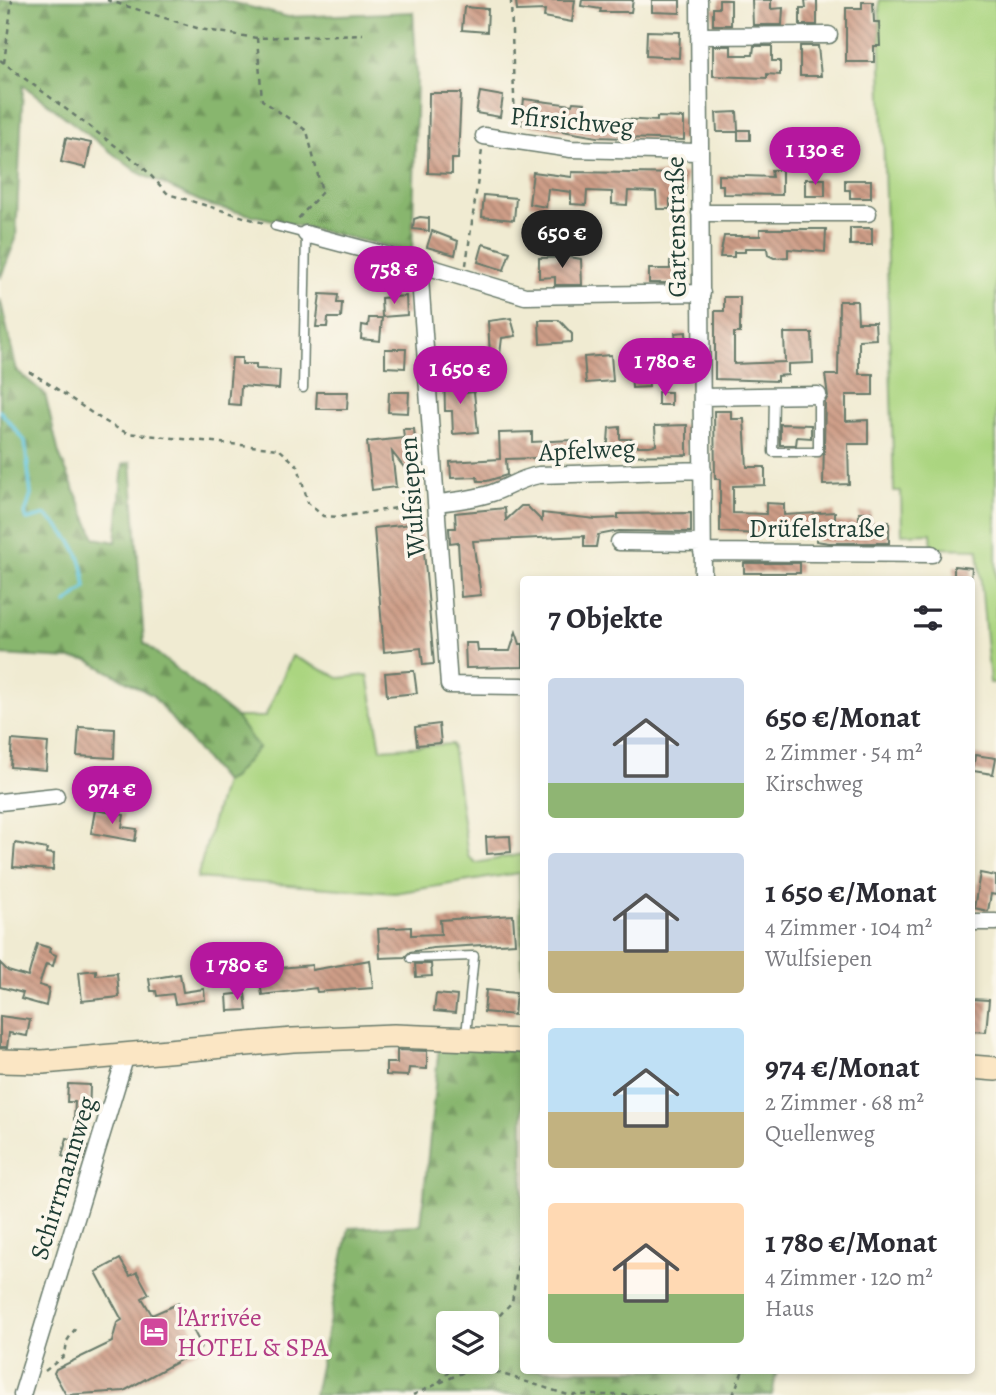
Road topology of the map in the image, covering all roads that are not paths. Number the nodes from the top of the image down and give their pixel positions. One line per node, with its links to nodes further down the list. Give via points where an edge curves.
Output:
1 (699, 0): 3 (street, Gartenstraße)
2 (829, 35): 3 (street)
3 (699, 36): 5 (street, Gartenstraße)
4 (484, 136): 5 (street, Pfirsichweg, via 571,149)
5 (698, 152): 6 (street, Gartenstraße)
6 (701, 213): 7 (street); 11 (street, Gartenstraße)
7 (868, 213)
8 (275, 226): 9 (lane)
9 (306, 234): 10 (street); 12 (lane)
10 (419, 264): 11 (street, via 525,296); 17 (street, Wulfsiepen)
11 (702, 293): 15 (street, Gartenstraße)
12 (303, 388)
13 (818, 395): 14 (street); 14 (lane, via 818,452 773,452)
14 (774, 396): 15 (street)
15 (702, 397): 16 (street, Gartenstraße)
16 (702, 470): 17 (street, Apfelweg, via 539,475 520,478 476,498); 19 (street, Gartenstraße)
17 (437, 503): 22 (street, Wulfsiepen, via 449,685)
18 (619, 542): 19 (street, Drüfelstraße)
19 (702, 547): 20 (street, Drüfelstraße); 21 (street, Gartenstraße)
20 (932, 554)
21 (703, 576)
22 (520, 685)
23 (56, 796): 24 (street)
24 (0, 802)
25 (975, 922): 26 (street)
26 (996, 922)
27 (411, 958): 28 (lane, via 474,956)
28 (466, 1038): 29 (main road); 30 (main road, via 293,1040)
29 (520, 1041)
30 (126, 1055): 31 (main road); 34 (street, Schirrmannweg)
31 (0, 1061)
32 (975, 1067): 33 (main road)
33 (996, 1069)
34 (22, 1395)

